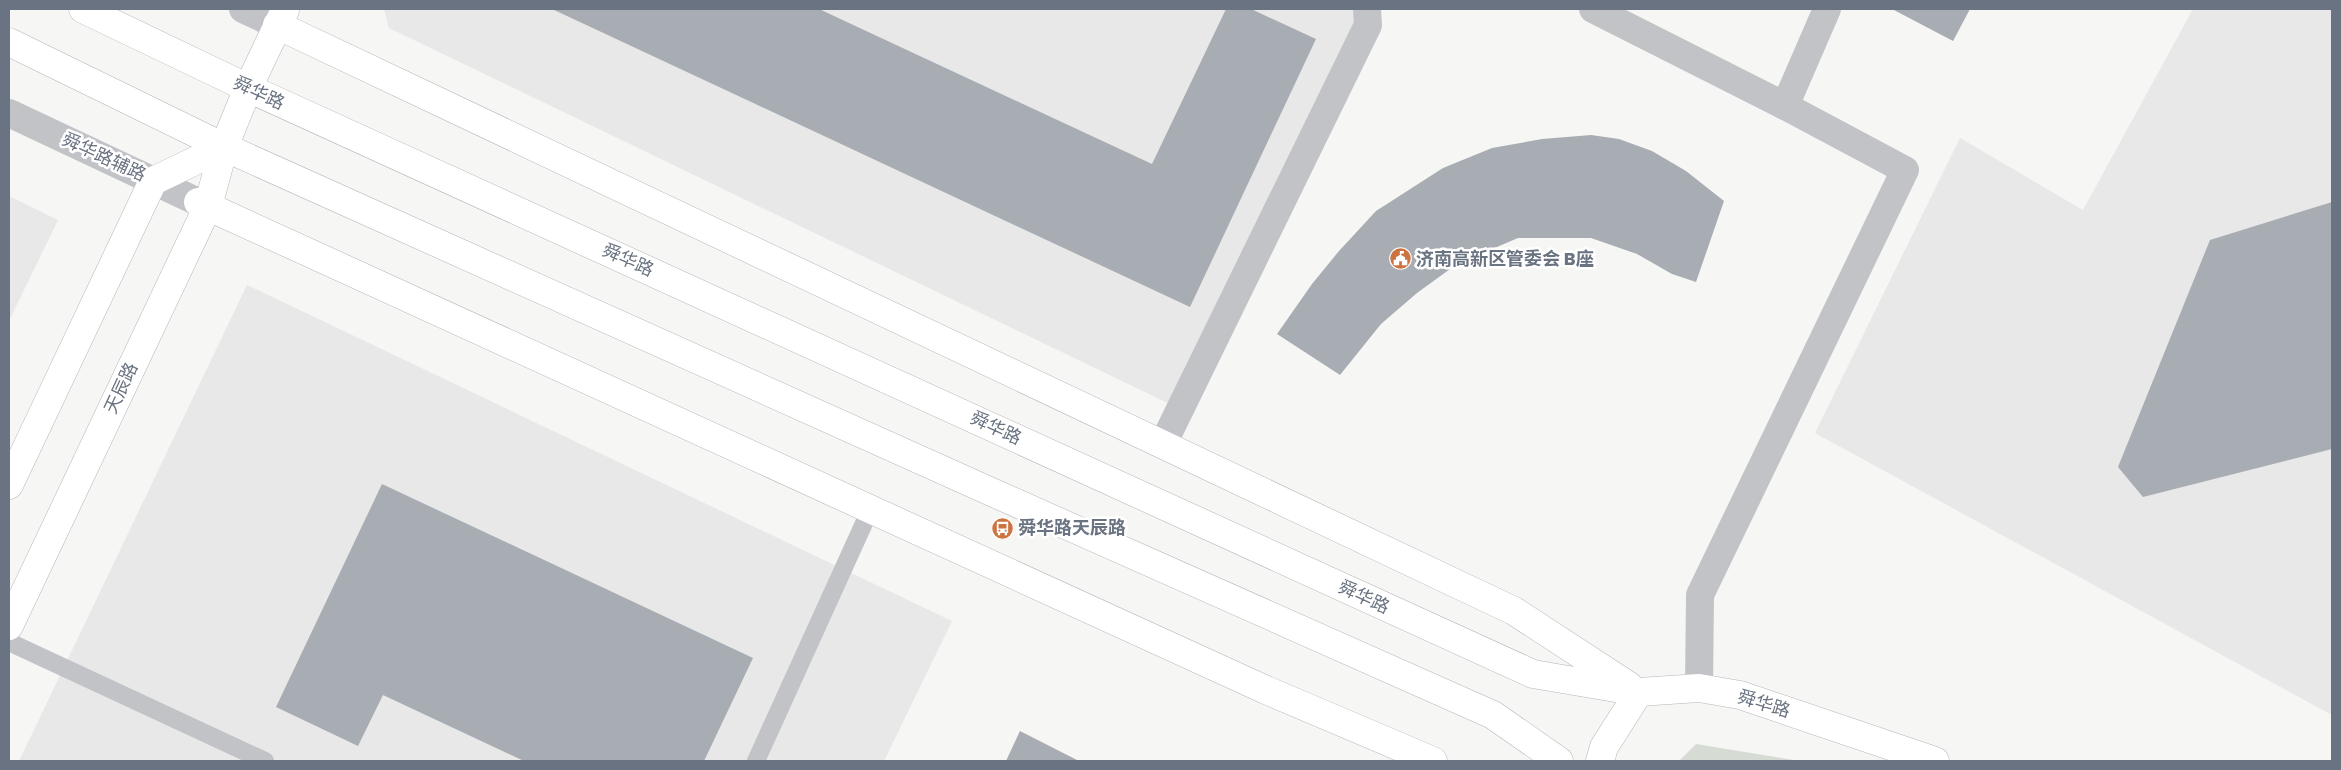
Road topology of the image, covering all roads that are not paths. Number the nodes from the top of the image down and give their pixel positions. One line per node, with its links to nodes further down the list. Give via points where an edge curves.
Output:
1 (83, 9): 8 (main road, 舜华路)
2 (243, 9): 6 (street)
3 (1367, 9): 14 (street, via 1368,25)
4 (1593, 9): 9 (street)
5 (1827, 9): 9 (street)
6 (281, 17): 8 (main road, 天辰路); 14 (main road)
7 (9, 42): 11 (main road)
8 (248, 88): 11 (main road, 天辰路); 20 (main road, 舜华路, via 1533,674)
9 (1786, 106): 19 (street, via 1905,170 1700,595)
10 (9, 113): 12 (street, 舜华路辅路)
11 (224, 147): 12 (main road); 13 (main road, 天辰路); 24 (main road, via 1493,715)
12 (153, 181): 13 (street, 舜华路辅路); 15 (main road)
13 (203, 204): 16 (main road); 17 (main road, 天辰路)
14 (1163, 444): 20 (main road, via 1514,611)
15 (9, 485)
16 (870, 510): 22 (lane); 23 (main road, via 1257,686)
17 (9, 626)
18 (9, 642): 21 (lane)
19 (1699, 688): 20 (main road, 舜华路); 26 (main road, 舜华路, via 1740,695)
20 (1639, 692): 25 (main road, via 1604,748)
21 (266, 761)
22 (756, 761)
23 (1433, 761)
24 (1559, 761)
25 (1600, 761)
26 (1935, 761)

